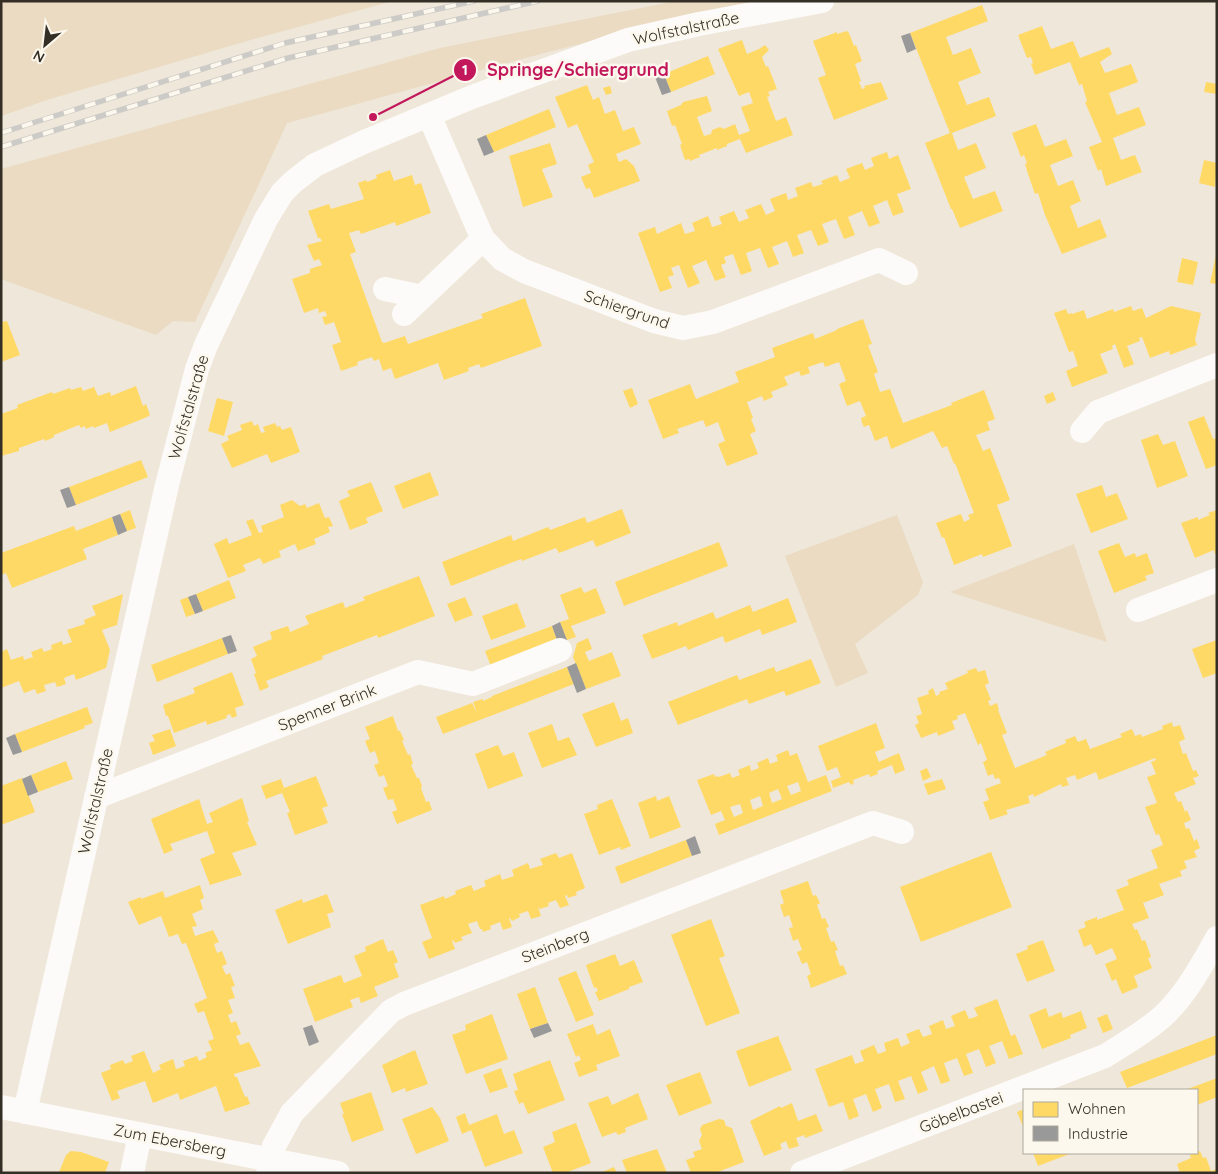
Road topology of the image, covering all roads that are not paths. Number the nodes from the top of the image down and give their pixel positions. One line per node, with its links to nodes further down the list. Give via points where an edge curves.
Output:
1 (822, 1): 2 (street, Wolfstalstraße, via 628,40)
2 (429, 115): 3 (street, Schiergrund); 13 (street, Wolfstalstraße, via 314,165 282,193 266,219 197,369 167,485)
3 (483, 239): 4 (street, Schiergrund, via 502,259 524,271 654,321 683,328 713,322 879,260); 6 (street)
4 (906, 273)
5 (385, 289): 6 (street)
6 (422, 297): 7 (street)
7 (404, 314)
8 (1217, 365): 9 (street, via 1098,412)
9 (1082, 431)
10 (1217, 580): 11 (street)
11 (1138, 610)
12 (560, 650): 13 (street, Spenner Brink, via 473,684 418,672)
13 (96, 797): 17 (street, Wolfstalstraße)
14 (902, 832): 19 (street, Steinberg, via 873,823 404,1004 391,1011 292,1113 274,1146)
15 (1217, 938): 22 (street, Göbelbastei, via 1187,987 1163,1016 1105,1056)
16 (1, 1107): 17 (street, Zum Ebersberg)
17 (25, 1112): 18 (street, Zum Ebersberg)
18 (140, 1134): 19 (street, Zum Ebersberg); 20 (street)
19 (270, 1166): 21 (street, Zum Ebersberg)
20 (132, 1173)
21 (338, 1173)
22 (802, 1173)

